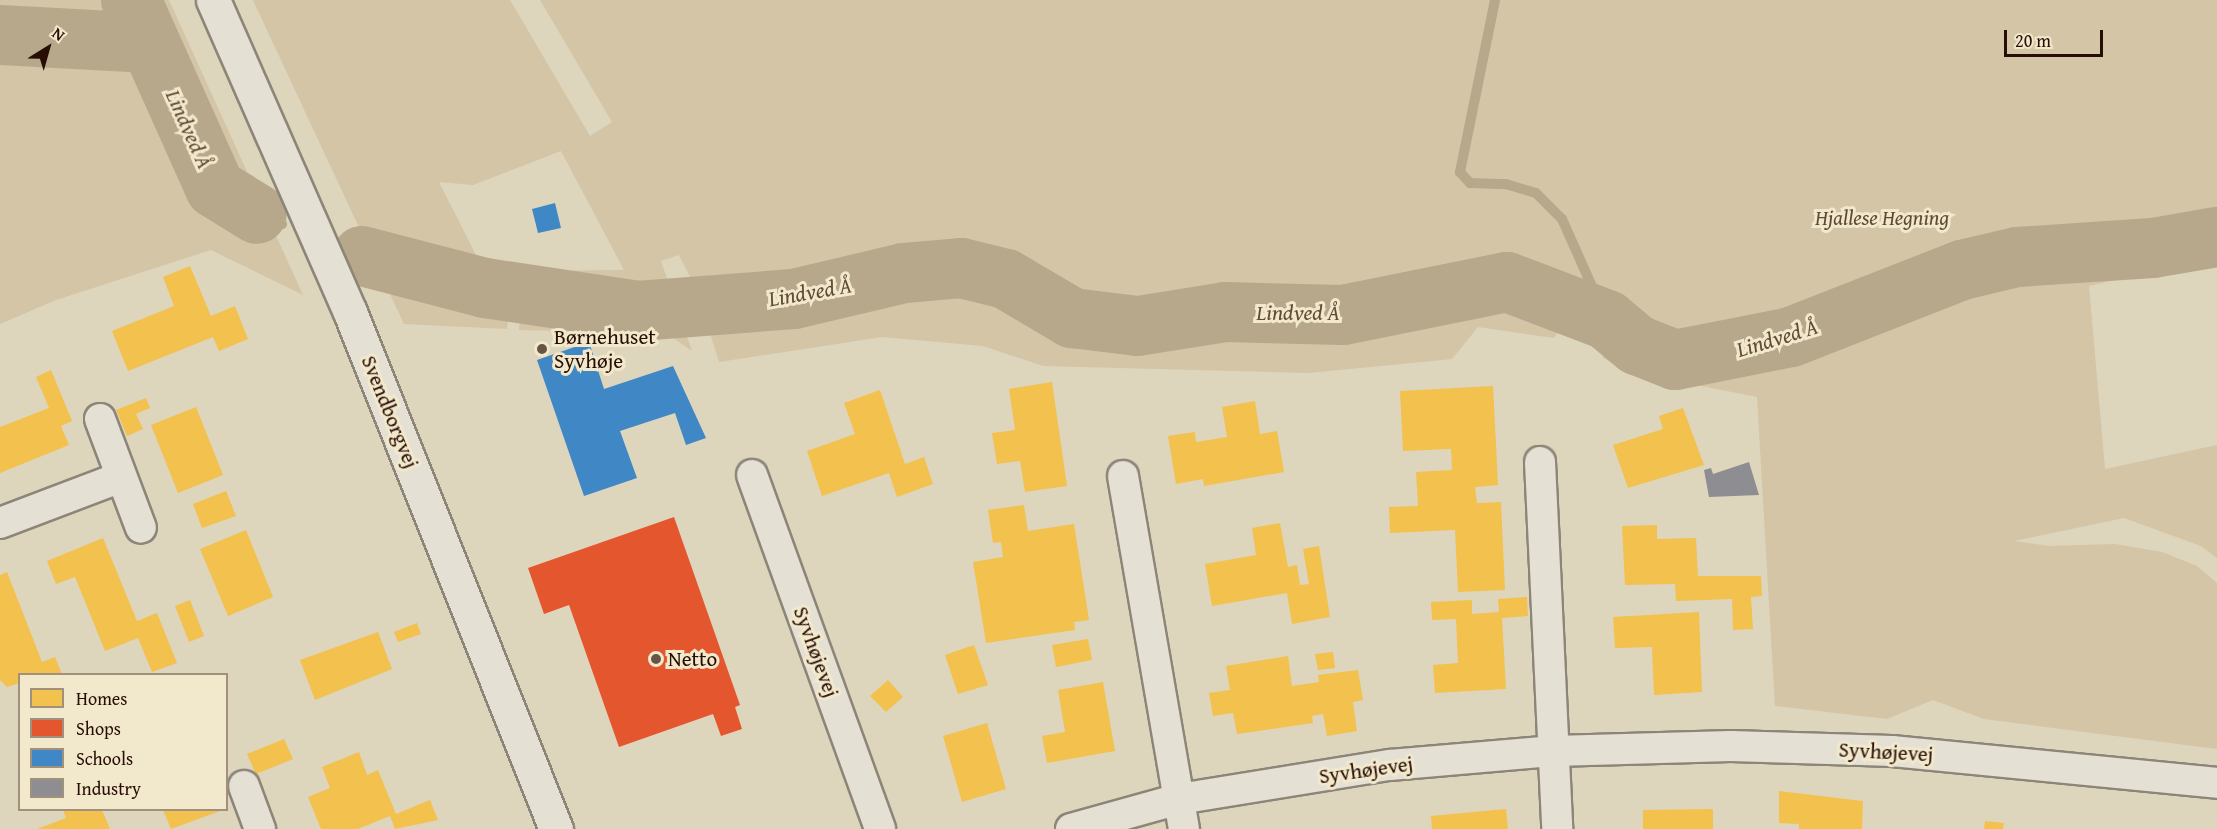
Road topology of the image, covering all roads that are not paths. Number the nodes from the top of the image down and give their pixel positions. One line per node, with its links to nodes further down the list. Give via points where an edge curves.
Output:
1 (213, 0): 14 (main road, Svendborgvej, via 350,312)
2 (100, 419): 6 (street)
3 (1540, 462): 9 (street)
4 (752, 475): 15 (street, Syvhøjevej)
5 (1123, 476): 12 (street)
6 (121, 477): 7 (street); 8 (street)
7 (0, 523)
8 (141, 528)
9 (1554, 751): 10 (street, Syvhøjevej, via 1731,746 1892,751); 12 (street, Syvhøjevej, via 1390,765); 18 (street)
10 (2217, 783)
11 (244, 786): 13 (street)
12 (1179, 799): 16 (street, Syvhøjevej); 17 (street)
13 (260, 829)
14 (556, 829)
15 (880, 829)
16 (1071, 829)
17 (1184, 829)
18 (1557, 829)

